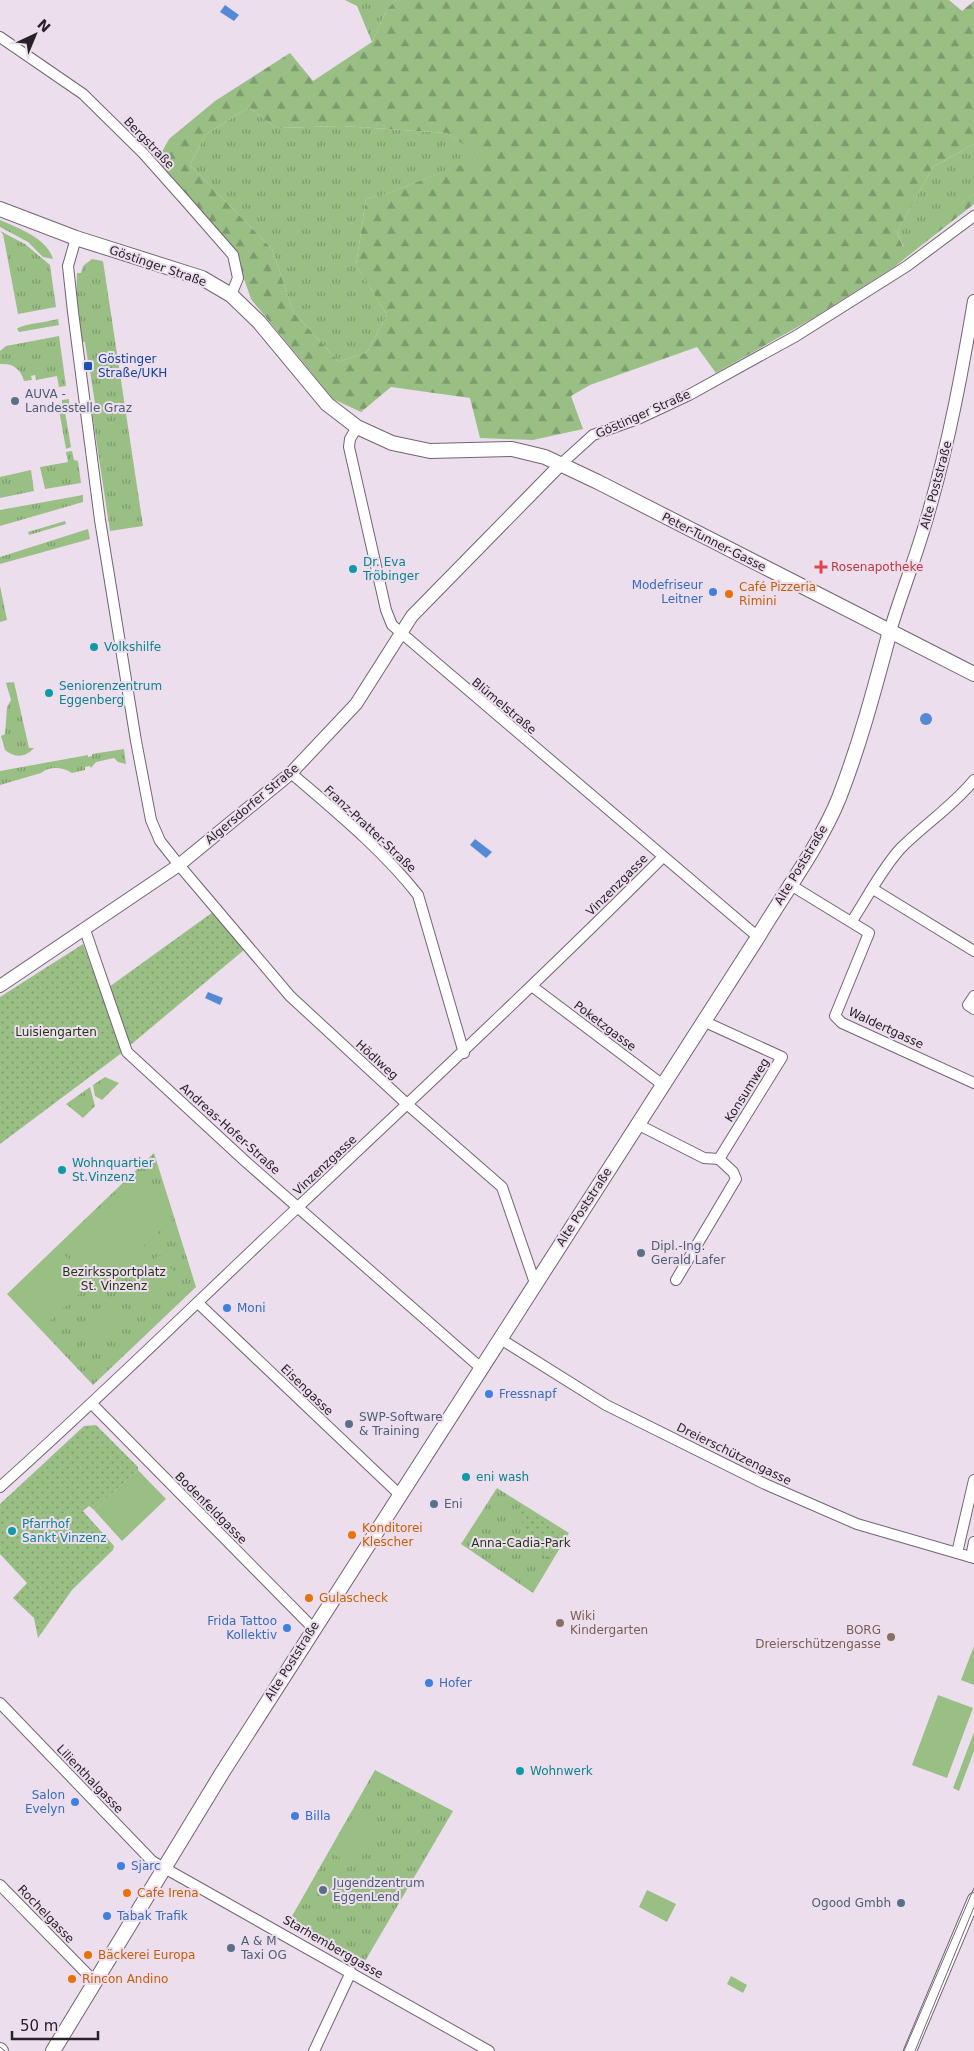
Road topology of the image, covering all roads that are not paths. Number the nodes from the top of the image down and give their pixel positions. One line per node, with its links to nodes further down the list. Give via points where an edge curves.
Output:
1 (0, 36): 5 (street, Bergstraße, via 83,94 192,207 233,256 238,278)
2 (0, 209): 4 (main road, Göstinger Straße)
3 (974, 216): 9 (street, Göstinger Straße, via 900,271 796,336 640,418 593,435)
4 (76, 238): 5 (main road, Göstinger Straße, via 202,278); 16 (street, via 68,266 73,312 100,520 136,741 151,820 160,841)
5 (231, 295): 8 (main road, Göstinger Straße, via 259,322 327,404)
6 (974, 302): 7 (street, Alte Poststraße)
7 (970, 354): 10 (street, Alte Poststraße, via 929,513)
8 (357, 427): 9 (main road, Göstinger Straße, via 392,443 430,451 512,449); 11 (street, Blümelstraße, via 349,447 386,610)
9 (561, 464): 10 (main road, Peter-Tunner-Gasse); 11 (street, Algersdorfer Straße, via 421,606)
10 (890, 631): 12 (main road, Peter-Tunner-Gasse); 17 (main road, Alte Poststraße, via 871,704 838,800)
11 (399, 634): 13 (street, Algersdorfer Straße, via 356,704); 15 (street, Blümelstraße)
12 (974, 674)
13 (291, 773): 16 (street, Algersdorfer Straße); 28 (street, Franz-Pratter-Straße, via 354,829 405,878 418,895)
14 (974, 780): 18 (street, via 958,800 929,821 899,850)
15 (663, 857): 21 (street, Blümelstraße); 24 (street, Vinzenzgasse)
16 (179, 865): 20 (street, Algersdorfer Straße); 31 (street, Hödlweg, via 290,996)
17 (789, 884): 19 (street, Waldertgasse); 21 (main road, Alte Poststraße)
18 (873, 889): 19 (street); 22 (street)
19 (852, 921): 29 (street, Waldertgasse, via 869,933 868,939 835,1016 842,1024)
20 (85, 930): 23 (street, Algersdorfer Straße); 34 (street, Andreas-Hofer-Straße, via 126,1052)
21 (758, 936): 27 (main road, Alte Poststraße)
22 (974, 951)
23 (0, 986)
24 (533, 987): 28 (street, Vinzenzgasse); 30 (street, Poketzgasse)
25 (974, 996): 26 (street, via 968,1005)
26 (974, 1009)
27 (703, 1021): 30 (main road, Alte Poststraße); 33 (street, Konsumweg, via 782,1057)
28 (464, 1053): 31 (street, Vinzenzgasse)
29 (974, 1083)
30 (663, 1085): 32 (main road, Alte Poststraße)
31 (408, 1105): 34 (street, Vinzenzgasse); 36 (street, Hödlweg, via 502,1187)
32 (638, 1124): 33 (street, via 704,1158); 36 (main road, Alte Poststraße)
33 (719, 1159): 35 (street, via 736,1179)
34 (298, 1207): 37 (street, Vinzenzgasse); 39 (street, Andreas-Hofer-Straße)
35 (676, 1280)
36 (535, 1283): 38 (main road, Alte Poststraße)
37 (198, 1303): 40 (street, Vinzenzgasse); 43 (street, Eisengasse)
38 (499, 1338): 39 (main road, Alte Poststraße); 45 (street, Dreierschützengasse, via 606,1405 765,1484 857,1524)
39 (481, 1368): 43 (main road, Alte Poststraße)
40 (92, 1404): 42 (street, Vinzenzgasse); 47 (street, Bodenfeldgasse)
41 (974, 1480): 45 (street)
42 (0, 1487)
43 (399, 1494): 47 (main road, Alte Poststraße)
44 (974, 1542): 46 (street)
45 (957, 1553): 46 (street, Dreierschützengasse)
46 (973, 1557)
47 (313, 1628): 49 (main road, Alte Poststraße)
48 (0, 1703): 49 (street, Lilienthalgasse, via 152,1861)
49 (164, 1868): 52 (street, Starhemberggasse); 53 (main road, Alte Poststraße)
50 (0, 1885): 53 (street, Rochelgasse)
51 (974, 1899): 57 (street)
52 (352, 1972): 55 (street); 56 (street, Starhemberggasse)
53 (95, 1982): 54 (main road, Alte Poststraße)
54 (53, 2051)
55 (314, 2051)
56 (489, 2051)
57 (910, 2051)

